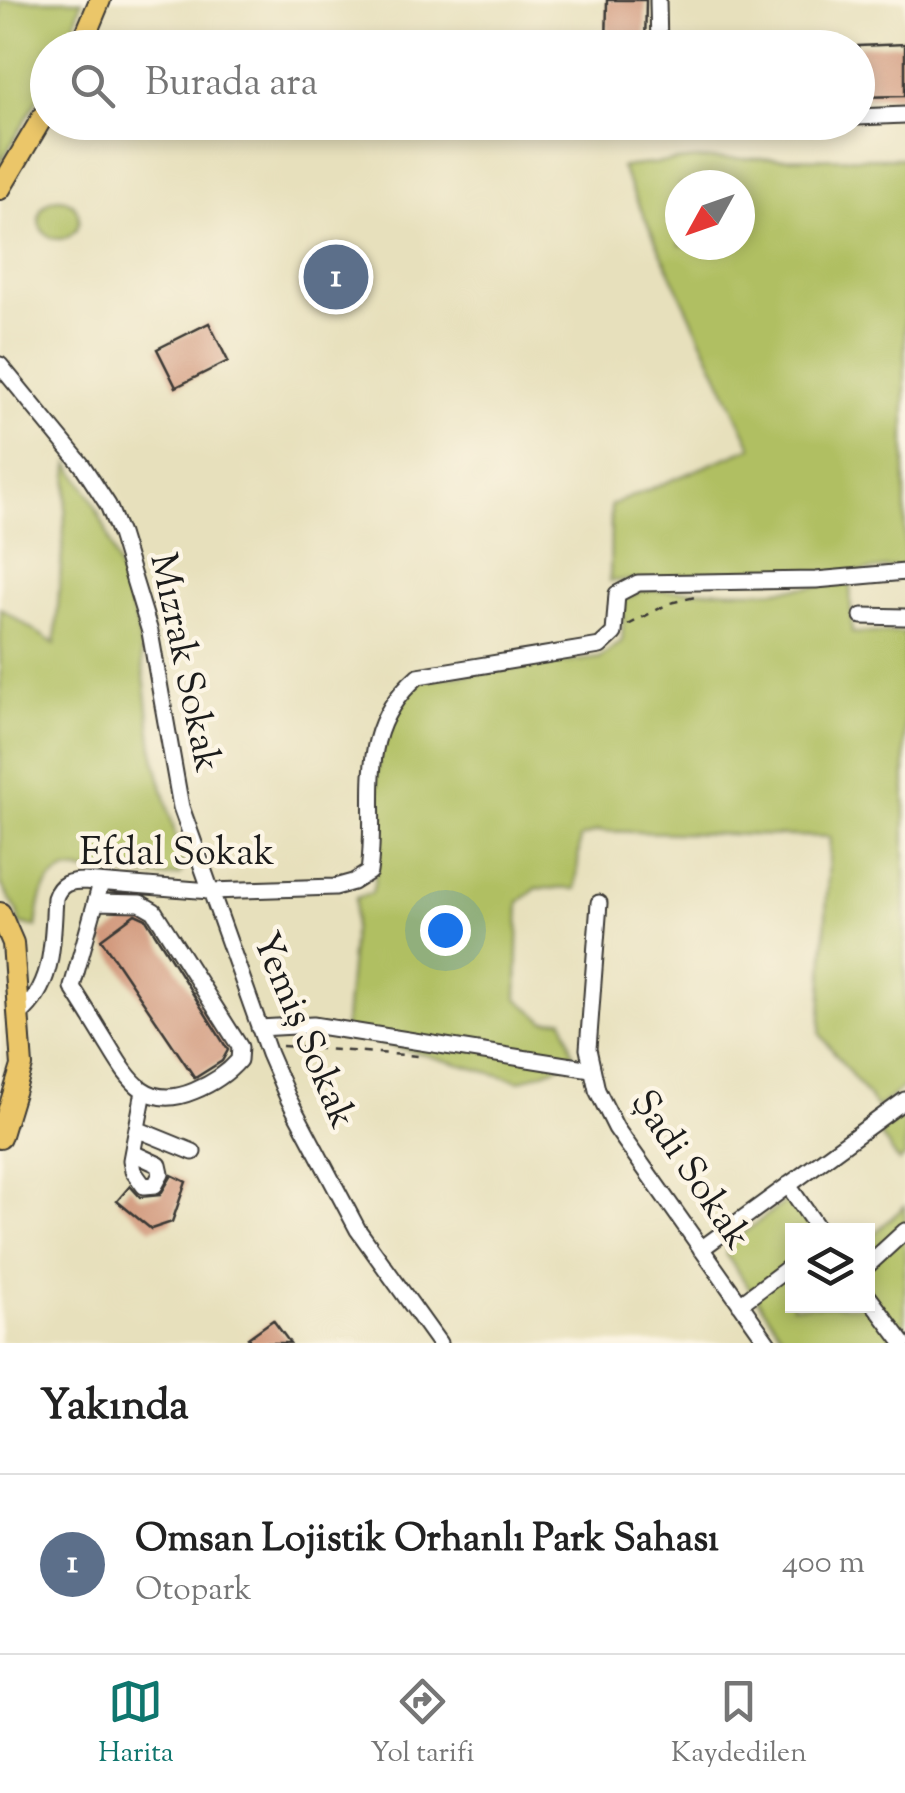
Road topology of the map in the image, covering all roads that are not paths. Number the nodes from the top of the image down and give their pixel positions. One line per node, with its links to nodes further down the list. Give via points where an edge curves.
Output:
1 (100, 0): 3 (main road)
2 (658, 0): 4 (street)
3 (88, 30)
4 (659, 30)
5 (905, 115): 6 (street)
6 (875, 116)
7 (30, 138): 8 (main road)
8 (0, 189)
9 (0, 364): 14 (street, Mızrak Sokak, via 100,491 120,534 150,632 174,780)
10 (905, 572): 14 (street, Efdal Sokak, via 638,583 617,594 614,633 600,646 418,676 387,716 376,744 369,872 335,887)
11 (862, 616): 12 (street)
12 (905, 616)
13 (101, 883): 14 (street, Efdal Sokak); 15 (street); 18 (street, Efdal Sokak, via 73,881 58,889 47,978)
14 (210, 891): 19 (street, Yemiş Sokak)
15 (96, 902): 21 (street, via 72,986 127,1076); 21 (street, via 140,903 154,912 240,1047 236,1064 200,1088 174,1097)
16 (599, 903): 20 (street, Şadi Sokak)
17 (0, 914): 18 (main road, via 13,944)
18 (20, 1014): 24 (main road, via 22,1066)
19 (259, 1028): 20 (street, via 312,1025); 35 (street, Yemiş Sokak, via 338,1195)
20 (591, 1068): 30 (street, Şadi Sokak, via 616,1128)
21 (144, 1091): 23 (street)
22 (905, 1100): 27 (street)
23 (138, 1130): 25 (street); 26 (street)
24 (0, 1138)
25 (193, 1152)
26 (132, 1153)
27 (788, 1185): 28 (street); 30 (street)
28 (814, 1223)
29 (905, 1231): 31 (street)
30 (701, 1249): 33 (street, Şadi Sokak)
31 (875, 1258)
32 (785, 1270): 33 (street)
33 (740, 1304): 36 (street, Şadi Sokak)
34 (875, 1305): 37 (street)
35 (439, 1343)
36 (768, 1343)
37 (903, 1343)

